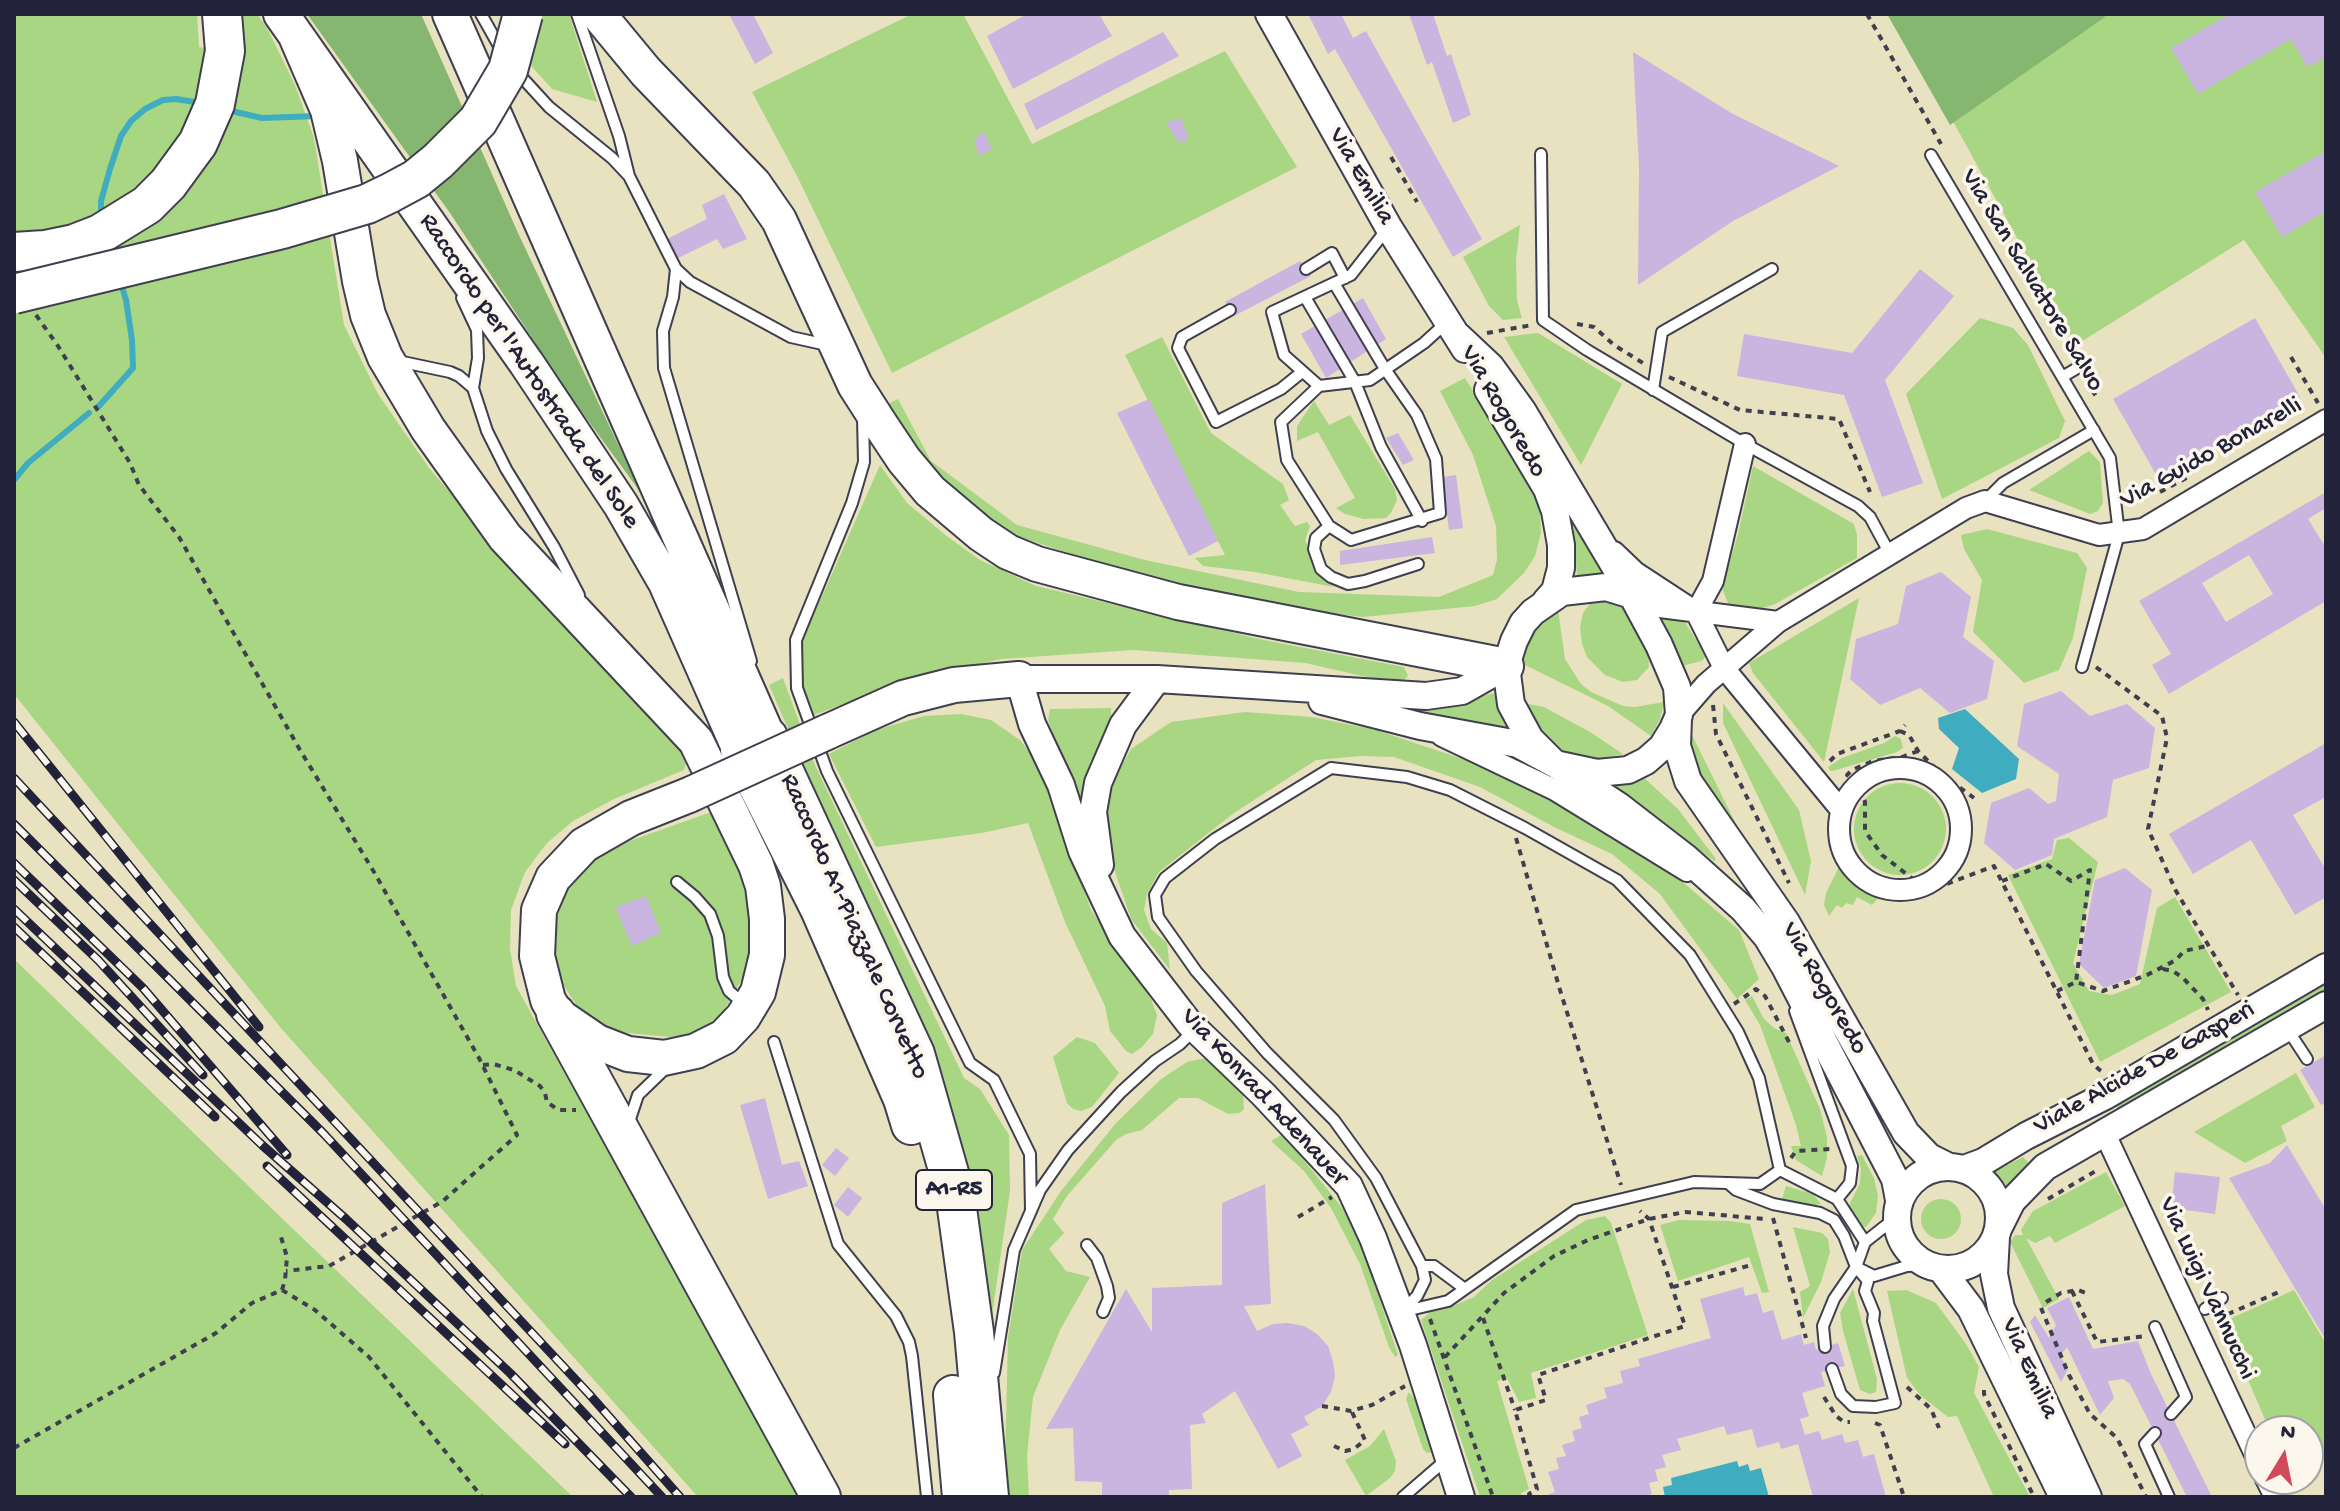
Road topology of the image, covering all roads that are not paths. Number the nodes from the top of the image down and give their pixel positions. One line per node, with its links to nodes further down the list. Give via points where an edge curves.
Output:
1 (222, 14): 14 (highway, via 222,81 207,127 184,165 147,205 100,234 74,244)
2 (450, 14): 60 (highway, Raccordo per l'Autostrada del Sole)
3 (481, 14): 11 (lane, via 526,84)
4 (523, 14): 23 (highway, bridge, via 508,70 478,121 416,179 367,204)
5 (577, 14): 11 (lane)
6 (598, 14): 26 (highway, via 754,184 779,220)
7 (1269, 14): 13 (street, Via Emilia)
8 (288, 25): 12 (highway, Raccordo per l'Autostrada del Sole); 27 (highway, via 328,110 368,315)
9 (1541, 154): 36 (lane, via 1545,322)
10 (1931, 155): 31 (lane, Via San Salvatore Salvo)
11 (629, 176): 15 (lane)
12 (413, 200): 19 (lane); 60 (highway, Raccordo per l'Autostrada del Sole, via 621,505)
13 (1389, 228): 18 (lane); 25 (street, Via Emilia)
14 (14, 252)
15 (676, 269): 26 (lane, via 690,282 791,337); 60 (lane, via 663,331 664,368 747,646)
16 (1306, 269): 18 (lane, via 1332,253)
17 (1772, 269): 36 (lane, via 1662,332)
18 (1345, 278): 20 (lane)
19 (453, 280)
20 (1334, 283): 22 (lane); 29 (lane)
21 (460, 293): 35 (lane, via 479,344)
22 (1305, 297): 30 (lane, via 1272,312 1284,355); 32 (lane)
23 (23, 302)
24 (1230, 310): 30 (lane, via 1182,337 1178,348 1216,422 1281,389)
25 (1453, 329): 29 (lane); 44 (street, Via Rogoredo, via 1505,383); 48 (street, Via Rogoredo, via 1552,499 1562,557 1557,584)
26 (837, 346): 33 (highway)
27 (385, 357): 35 (lane, via 450,372); 51 (highway, via 428,429 505,537)
28 (2086, 363): 31 (lane)
29 (1385, 369): 32 (lane, via 1370,380); 41 (lane, via 1417,415 1436,459 1440,513)
30 (1302, 372): 34 (lane)
31 (2062, 377): 38 (lane, Via San Salvatore Salvo)
32 (1355, 382): 34 (lane); 41 (lane, via 1381,447)
33 (855, 385): 52 (highway, via 930,491 1008,552 1067,574 1178,602); 83 (lane, via 865,428 864,462 796,640 797,688 833,783 970,1063 994,1080 1030,1154)
34 (1319, 386): 42 (lane, via 1281,422 1287,460)
35 (473, 388): 51 (lane, via 493,447)
36 (1653, 390): 39 (lane)
37 (2322, 412): 43 (street, Via Guido Bonarelli, via 2143,529)
38 (2094, 430): 40 (lane, Via San Salvatore Salvo, via 2003,483); 43 (lane, Via San Salvatore Salvo, via 2110,458)
39 (1745, 444): 45 (lane, via 1858,506); 49 (street, via 1713,581)
40 (1985, 501): 43 (street, Via Guido Bonarelli, via 2099,535); 45 (street)
41 (1422, 521): 42 (lane, via 1351,540)
42 (1329, 526): 46 (lane, via 1316,538 1314,549 1321,569 1331,577 1348,584)
43 (2119, 534): 53 (lane)
44 (1599, 538): 47 (street, Via Rogoredo); 49 (street, via 1635,572)
45 (1890, 554): 50 (street)
46 (1418, 564)
47 (1632, 595): 48 (street, via 1613,587 1590,588 1562,592); 49 (street, via 1660,607); 58 (street, via 1669,667)
48 (1546, 601): 52 (street, via 1523,623)
49 (1696, 612): 50 (street); 54 (street)
50 (1778, 622): 54 (street)
51 (621, 663): 69 (highway, via 696,741 756,865 763,886 767,955)
52 (1506, 666): 57 (street, via 1462,691 1426,696); 61 (street, via 1511,704)
53 (2082, 667)
54 (1724, 668): 58 (street); 62 (street)
55 (1019, 679): 56 (street); 64 (street, Via Konrad Adenauer, via 1032,724); 70 (highway, bridge, via 954,685 903,698 631,818 584,845 553,878 539,910 537,956)
56 (1157, 679): 57 (street); 64 (street, Via Konrad Adenauer, via 1123,725 1098,783 1093,812)
57 (1240, 683): 59 (street)
58 (1679, 715): 61 (street, via 1666,741 1638,766 1597,773); 78 (street, Via Rogoredo, via 1677,746 1688,781 1786,922 1906,1133 1929,1157)
59 (1420, 726): 61 (street, via 1518,744); 65 (street, via 1555,790)
60 (754, 743): 103 (highway, Raccordo A1-Piazzale Corvetto / A1-R5, via 909,1040 923,1082 955,1194); 106 (highway, Raccordo A1-Piazzale Corvetto / A1-R5, via 903,1099 927,1179 944,1281)
61 (1546, 756): 65 (street, via 1640,821)
62 (1841, 810): 62 (street, via 1858,783 1874,772 1912,768 1946,787 1956,803 1961,841 1945,871 1922,886 1885,888 1867,881 1843,853 1838,834)
63 (677, 882): 69 (lane, via 710,914 729,991)
64 (1103, 893): 72 (street, Via Konrad Adenauer, via 1122,936)
65 (1743, 909): 66 (street)
66 (1785, 967): 81 (lane, via 1807,1047 1852,1166 1850,1183); 82 (street, via 1895,1179)
67 (2326, 967): 78 (street, Viale Alcide De Gasperi, via 2105,1096 1983,1162)
68 (2326, 1005): 71 (street, Viale Alcide De Gasperi)
69 (749, 1009): 74 (highway, via 724,1037)
70 (556, 1014): 74 (highway, via 597,1042 628,1054 664,1058); 77 (highway)
71 (2287, 1028): 75 (lane); 76 (street, Viale Alcide De Gasperi)
72 (1195, 1029): 83 (lane, via 1121,1092 1068,1150); 94 (street, Via Konrad Adenauer, via 1349,1186)
73 (774, 1042): 105 (lane, via 838,1244 896,1316 909,1342)
74 (687, 1053): 77 (lane, via 657,1075 633,1103)
75 (2307, 1059)
76 (2105, 1134): 84 (street, Viale Alcide De Gasperi, via 2045,1167 2012,1201); 100 (street, Via Luigi Vannucchi)
77 (630, 1149): 104 (highway)
78 (1955, 1168): 82 (street, via 1918,1176); 84 (street, via 1979,1177 1991,1189)
79 (1784, 1172): 80 (lane, via 1760,1184); 81 (lane); 87 (lane, via 1759,1078 1738,1032 1690,955 1617,880 1450,790 1407,777 1331,768 1215,839 1165,878 1155,895 1158,917 1196,971 1267,1053 1334,1120 1376,1178)
80 (1727, 1183): 88 (lane, via 1773,1204 1834,1220); 90 (lane, via 1694,1182 1576,1210)
81 (1837, 1199): 85 (lane)
82 (1898, 1205): 85 (lane, via 1889,1223); 89 (street, via 1898,1235 1904,1246)
83 (1031, 1211): 98 (lane, via 1014,1250 993,1376)
84 (1998, 1231): 89 (street, via 1979,1259 1966,1266); 110 (street, Via Emilia, via 1994,1274 2001,1308)
85 (1865, 1242): 88 (lane)
86 (1087, 1245): 93 (lane, via 1107,1286)
87 (1422, 1266): 90 (lane, via 1434,1266); 94 (lane, via 1425,1280)
88 (1856, 1267): 89 (lane, via 1874,1276 1907,1266); 96 (lane, via 1830,1307 1823,1326); 97 (lane, via 1868,1281 1865,1291 1895,1403 1853,1406 1841,1394)
89 (1933, 1267): 109 (street, Via Emilia, via 1960,1291 1976,1319)
90 (1465, 1289): 94 (lane, via 1448,1301)
91 (2222, 1298): 92 (lane)
92 (2205, 1309)
93 (1103, 1312)
94 (1401, 1312): 102 (street, Via Konrad Adenauer)
95 (2152, 1331): 99 (lane, via 2186,1397)
96 (1825, 1347)
97 (1832, 1369)
98 (995, 1392)
99 (2171, 1414)
100 (2244, 1431)
101 (2155, 1433): 111 (lane, via 2145,1444)
102 (1450, 1456): 107 (lane); 108 (street, Via Konrad Adenauer)
103 (992, 1489)
104 (821, 1497)
105 (927, 1497)
106 (962, 1497)
107 (1403, 1497)
108 (1461, 1497)
109 (2063, 1497)
110 (2088, 1497)
111 (2169, 1497)

